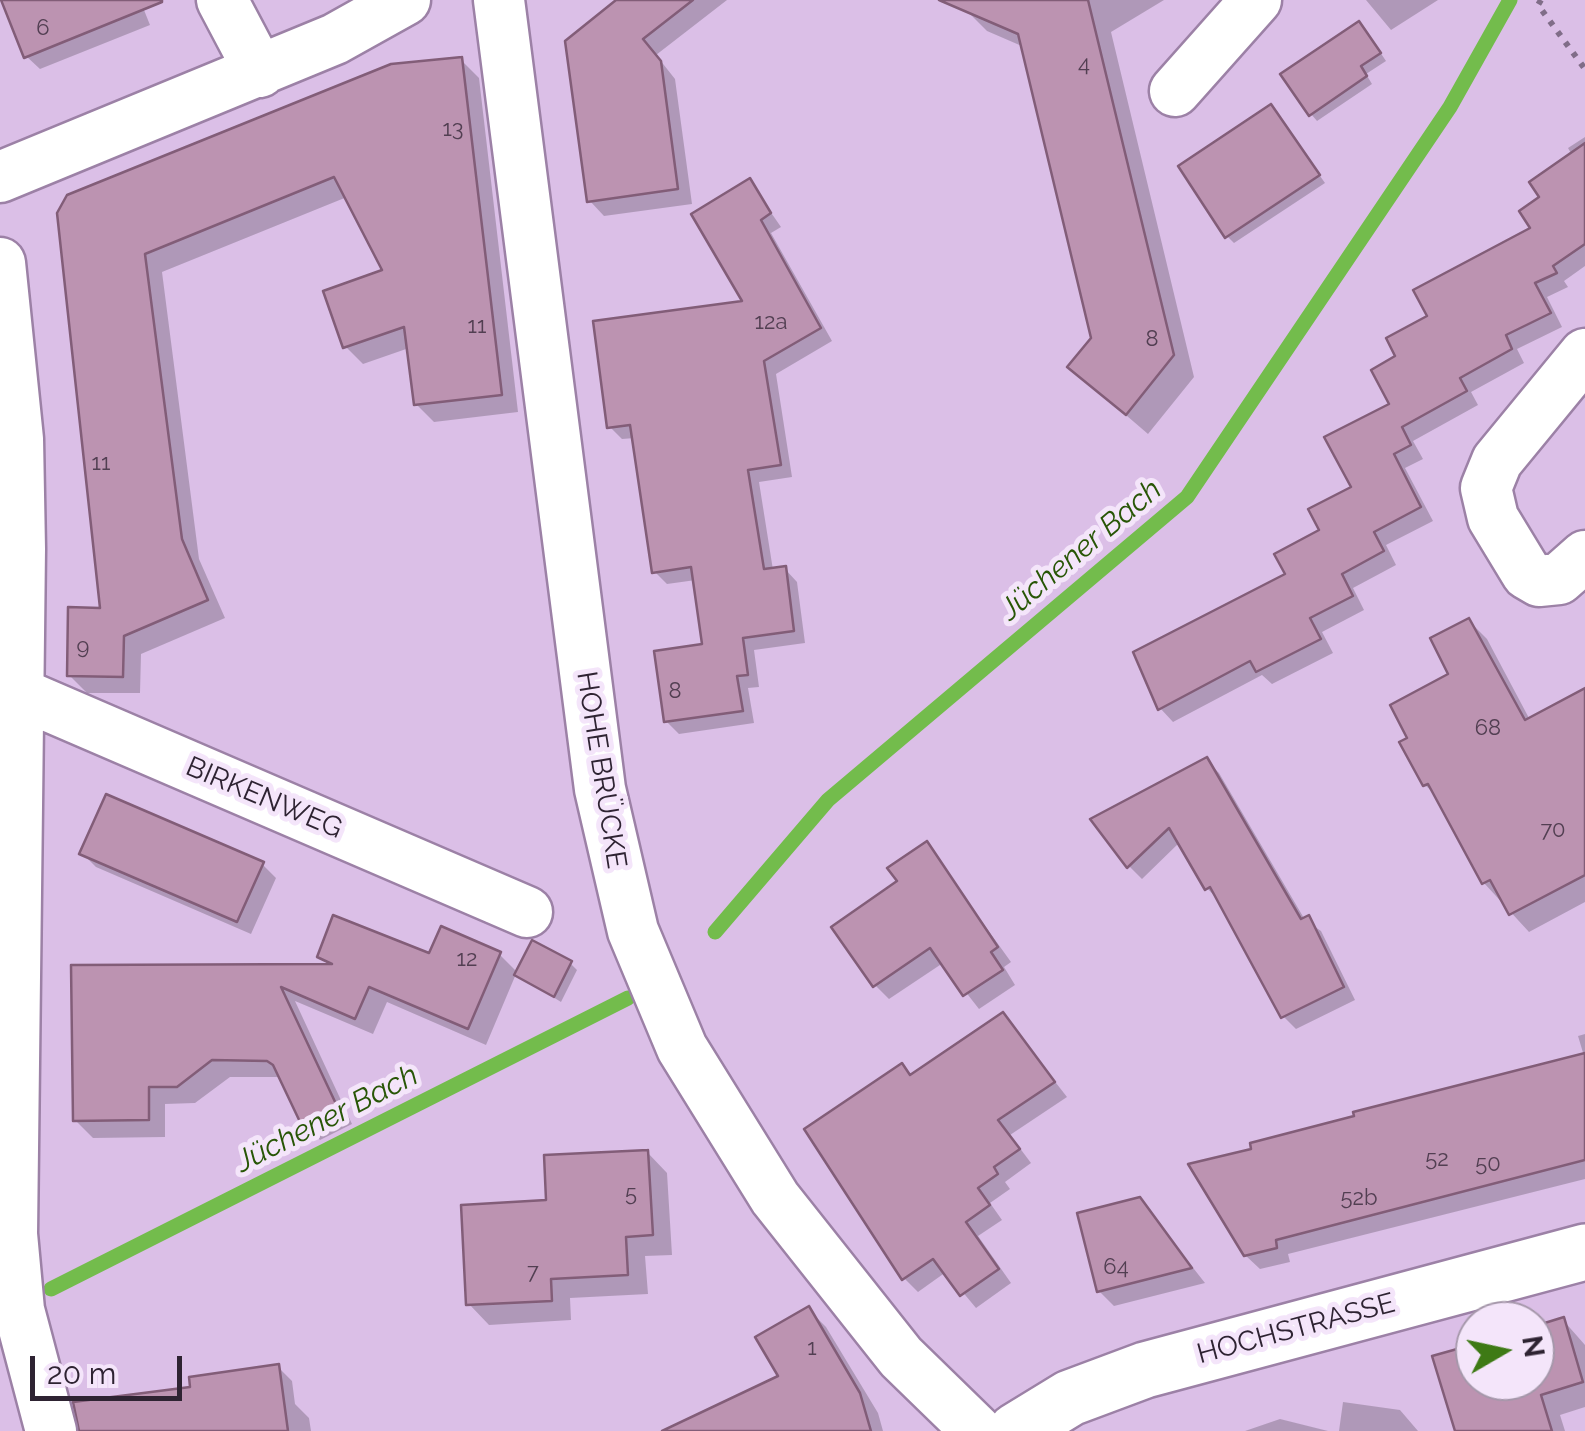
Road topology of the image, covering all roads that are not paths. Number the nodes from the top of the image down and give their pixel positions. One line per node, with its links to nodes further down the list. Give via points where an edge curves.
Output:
1 (222, 0): 5 (street)
2 (405, 0): 5 (street)
3 (499, 0): 15 (street, HOHE BRÜCKE, via 600,788 633,931 682,1048 775,1198 890,1345)
4 (1256, 0): 6 (street)
5 (260, 72): 7 (street)
6 (1176, 91)
7 (0, 177)
8 (0, 262): 11 (street, via 18,439)
9 (1585, 354): 10 (street, via 1497,461 1486,488 1493,518 1527,574 1539,581 1559,578)
10 (1585, 556)
11 (9, 689): 12 (street, BIRKENWEG); 14 (street, via 12,1234 19,1310)
12 (527, 912)
13 (1585, 1252): 16 (street, HOCHSTRASSE, via 1146,1370 1070,1398)
14 (51, 1431)
15 (977, 1431)
16 (1016, 1431)

